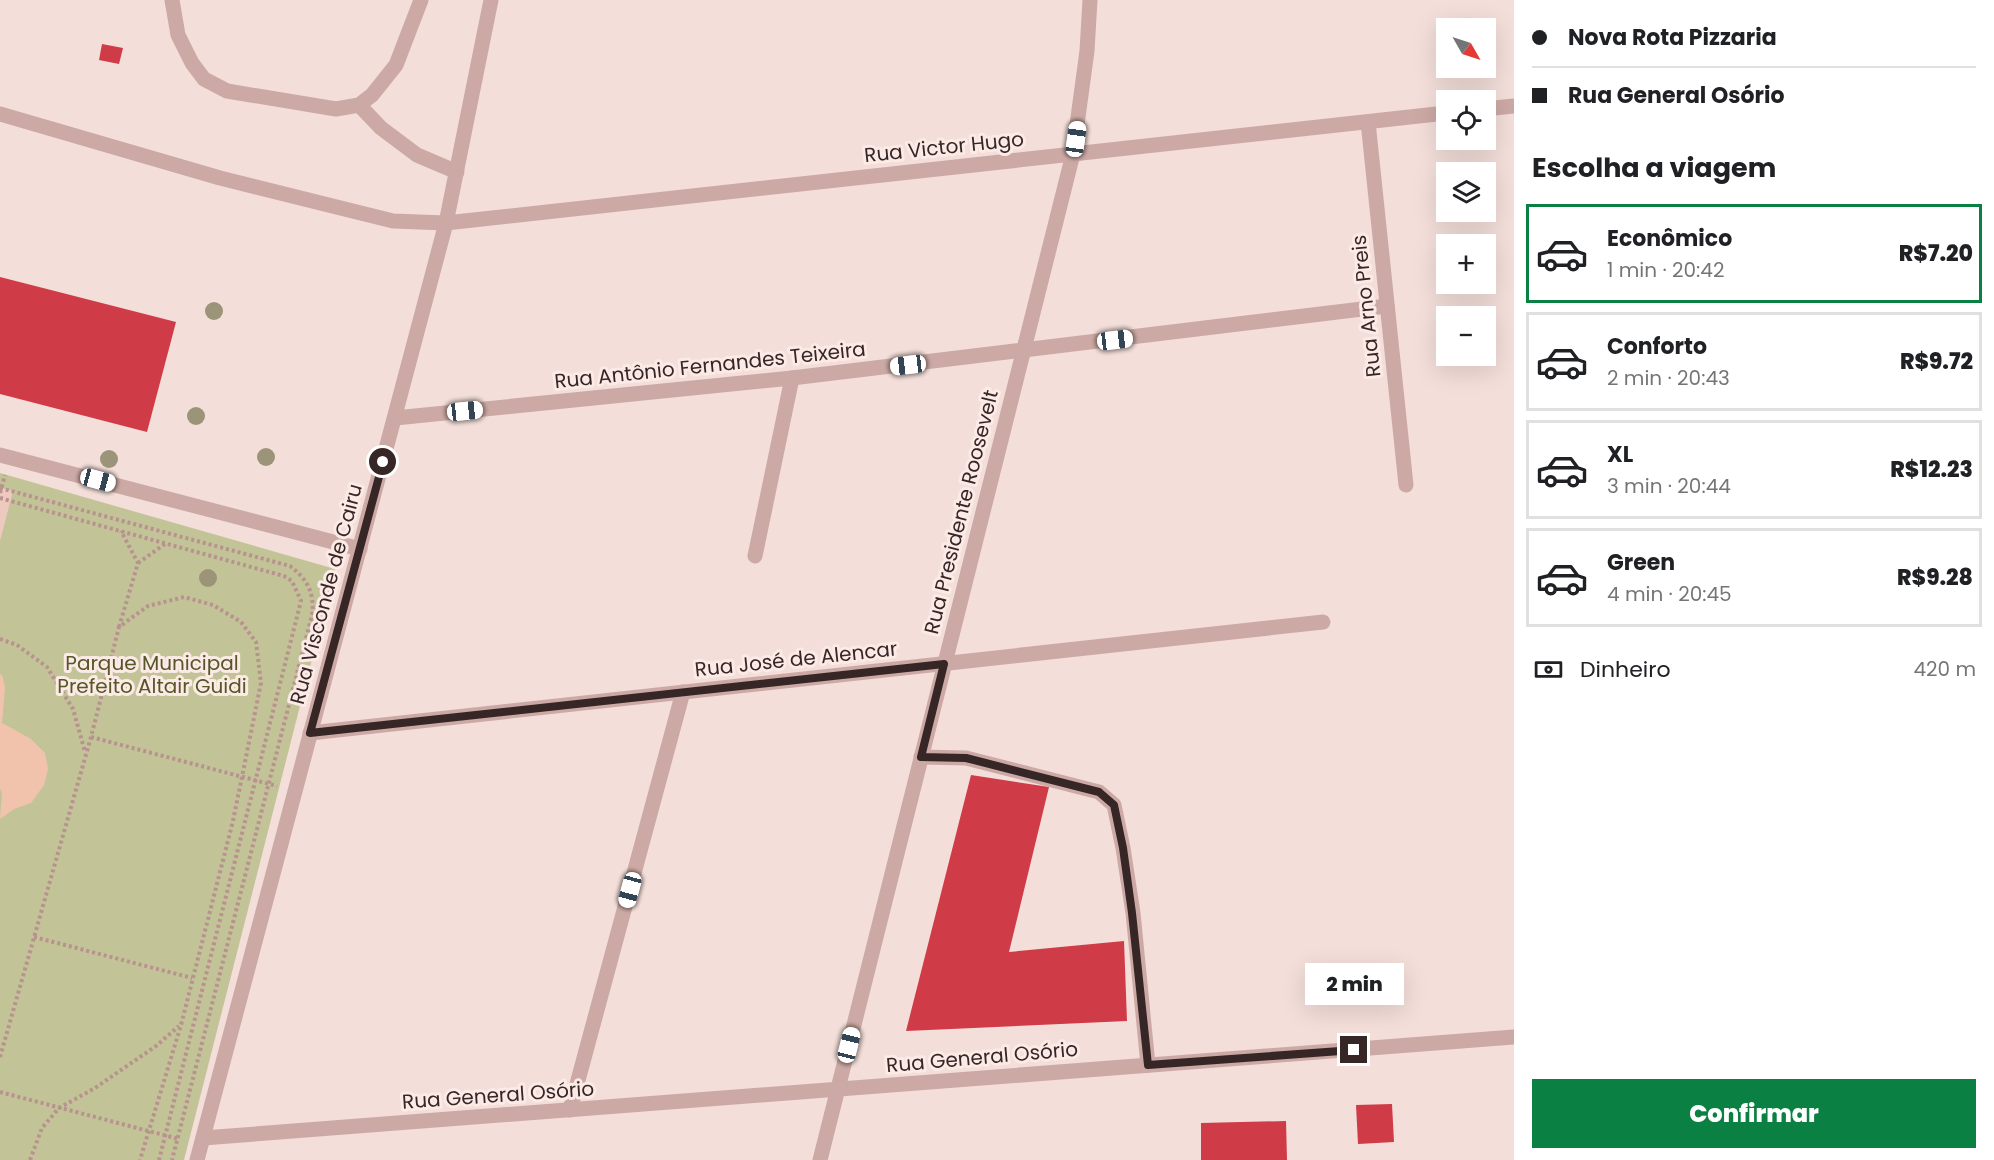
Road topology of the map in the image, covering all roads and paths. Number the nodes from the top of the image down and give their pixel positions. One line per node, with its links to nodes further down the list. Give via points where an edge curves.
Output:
1 (172, 0): 5 (street, via 178,35 204,79 227,91 336,109)
2 (421, 0): 5 (street, via 396,65)
3 (491, 0): 12 (street, Rua Visconde de Cairu)
4 (1090, 0): 11 (street, Rua Presidente Roosevelt)
5 (359, 105): 12 (street, via 410,150)
6 (1514, 106): 7 (street)
7 (1496, 108)
8 (0, 114): 13 (street, Rua Victor Hugo, via 220,178 393,221)
9 (1436, 115): 10 (street, Rua Victor Hugo)
10 (1368, 122): 11 (street, Rua Victor Hugo); 14 (street, Rua Arno Preis)
11 (1073, 154): 13 (street, Rua Victor Hugo); 15 (street, Rua Presidente Roosevelt)
12 (457, 172): 13 (street, Rua Visconde de Cairu)
13 (446, 223): 17 (street, Rua Visconde de Cairu)
14 (1387, 306): 15 (street, Rua Antônio Fernandes Teixeira); 19 (street, Rua Arno Preis)
15 (1024, 351): 16 (street, Rua Antônio Fernandes Teixeira); 30 (street, Rua Presidente Roosevelt)
16 (792, 378): 17 (street, Rua Antônio Fernandes Teixeira); 25 (street)
17 (395, 418): 24 (street, Rua Visconde de Cairu)
18 (0, 454): 24 (street)
19 (1406, 485)
20 (0, 488): 38 (path, via 290,566 302,575 314,600 312,615)
21 (0, 498): 22 (path)
22 (121, 531): 23 (path); 26 (path)
23 (166, 543): 26 (path); 37 (path, via 284,576 292,581 301,601)
24 (360, 549): 32 (street, Rua Visconde de Cairu)
25 (755, 556)
26 (138, 564): 28 (path)
27 (1323, 622): 30 (street, Rua José de Alencar)
28 (119, 627): 33 (path); 36 (path, via 148,606 184,597 213,605 241,622 256,642 261,682)
29 (0, 639): 34 (path, via 17,645 47,667 73,709)
30 (944, 664): 31 (street, Rua José de Alencar); 35 (street, Rua Presidente Roosevelt)
31 (683, 692): 32 (street, Rua José de Alencar); 49 (street)
32 (310, 733): 39 (street, Rua Visconde de Cairu)
33 (91, 736): 34 (path); 36 (path)
34 (86, 754): 40 (path)
35 (921, 757): 45 (street, via 966,758 1099,792 1114,805 1132,913); 46 (street, Rua Presidente Roosevelt)
36 (242, 776): 37 (path); 41 (path)
37 (256, 780): 38 (path); 51 (path)
38 (268, 784): 39 (path); 53 (path)
39 (295, 790): 52 (street, Rua Visconde de Cairu)
40 (34, 937): 41 (path); 44 (path)
41 (192, 978): 42 (path)
42 (181, 1025): 48 (path, via 156,1046); 50 (path)
43 (1514, 1037): 45 (street, Rua General Osório)
44 (0, 1057)
45 (1148, 1065): 46 (street, Rua General Osório)
46 (837, 1090): 49 (street, Rua General Osório); 59 (street, Rua Presidente Roosevelt)
47 (0, 1092): 48 (path)
48 (59, 1108): 50 (path); 54 (path, via 42,1128)
49 (570, 1110): 52 (street, Rua General Osório)
50 (148, 1132): 51 (path); 55 (path)
51 (165, 1136): 53 (path); 56 (path)
52 (203, 1138): 53 (path); 58 (street, Rua Visconde de Cairu)
53 (178, 1139): 57 (path)
54 (30, 1160)
55 (140, 1160)
56 (159, 1160)
57 (172, 1160)
58 (197, 1160)
59 (820, 1160)

